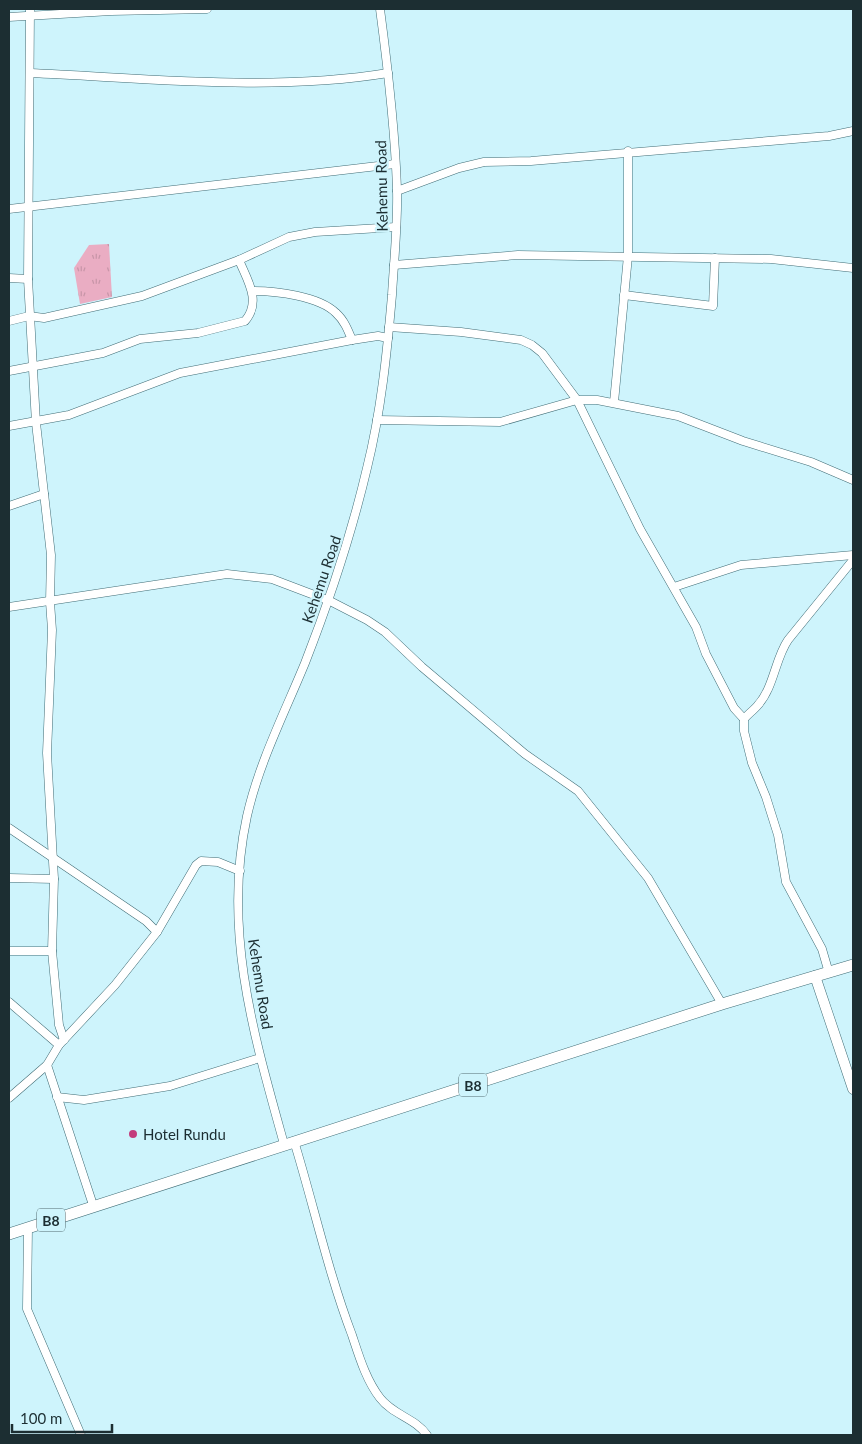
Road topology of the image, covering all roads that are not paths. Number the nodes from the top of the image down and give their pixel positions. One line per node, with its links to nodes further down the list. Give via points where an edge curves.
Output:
1 (207, 9): 3 (street)
2 (380, 9): 6 (street, Kehemu Road)
3 (30, 12): 4 (street); 5 (street)
4 (9, 17)
5 (30, 73): 6 (street, via 290,81); 11 (street)
6 (388, 73): 9 (street, Kehemu Road)
7 (853, 131): 8 (street, via 829,136)
8 (628, 151): 10 (street, via 531,161 484,162); 14 (street)
9 (395, 164): 10 (street, Kehemu Road); 11 (street)
10 (397, 191): 13 (street, Kehemu Road)
11 (28, 206): 12 (street); 20 (street)
12 (9, 209)
13 (396, 227): 16 (street, via 289,236); 17 (street, Kehemu Road)
14 (628, 256): 15 (street); 17 (street, via 518,255); 22 (street)
15 (715, 258): 18 (street, via 771,259); 22 (street, via 713,306)
16 (239, 260): 21 (street); 23 (street, via 142,296 44,318)
17 (394, 264): 25 (street, Kehemu Road)
18 (853, 268)
19 (9, 278): 20 (street)
20 (28, 279): 23 (street)
21 (253, 291): 27 (street, via 272,291 326,305 337,313); 28 (street, via 250,315 237,324 198,333 140,339 102,353)
22 (624, 295): 31 (street)
23 (29, 316): 24 (street); 28 (street)
24 (9, 321)
25 (389, 326): 26 (street, Kehemu Road); 30 (street, via 526,342 542,353)
26 (388, 338): 27 (street, via 378,336); 32 (street, Kehemu Road)
27 (352, 340): 33 (street, via 180,373 69,415)
28 (33, 367): 29 (street); 33 (street)
29 (9, 371)
30 (577, 400): 31 (street); 32 (street, via 500,422); 40 (street, via 640,529)
31 (614, 402): 35 (street, via 678,416)
32 (377, 420): 42 (street, Kehemu Road, via 354,521)
33 (36, 422): 34 (street); 36 (street)
34 (9, 426)
35 (853, 480)
36 (44, 494): 37 (street); 41 (street, via 51,556)
37 (9, 506)
38 (853, 555): 40 (street, via 740,565)
39 (853, 560): 44 (street, via 788,640 760,704)
40 (674, 587): 44 (street, via 734,708)
41 (50, 602): 42 (street, via 227,574 272,579); 43 (street); 46 (street, via 52,630 47,753)
42 (330, 602): 47 (street, Kehemu Road, via 259,773 246,820); 57 (street, via 383,630 525,754 578,791 648,878)
43 (9, 608)
44 (744, 719): 54 (street, via 752,763 778,835 786,882 822,949)
45 (9, 828): 46 (street)
46 (52, 856): 49 (street); 50 (street)
47 (240, 871): 50 (street, via 218,862 201,861); 59 (street, Kehemu Road, via 241,966)
48 (9, 878): 49 (street)
49 (54, 879): 51 (street)
50 (157, 932): 58 (street)
51 (52, 951): 52 (street); 58 (street)
52 (9, 952)
53 (853, 965): 54 (highway, B8)
54 (829, 973): 55 (highway, B8)
55 (815, 976): 57 (highway, B8); 61 (main road)
56 (9, 1002): 58 (street)
57 (722, 1004): 64 (highway, B8)
58 (62, 1043): 60 (street)
59 (260, 1058): 62 (street, via 170,1086 84,1100); 64 (street, Kehemu Road)
60 (46, 1064): 62 (street); 63 (street)
61 (853, 1089)
62 (57, 1097): 65 (street)
63 (9, 1098)
64 (289, 1143): 65 (highway, B8); 69 (street, Kehemu Road, via 337,1295 364,1368 380,1398 393,1410 412,1420)
65 (93, 1205): 66 (highway, B8)
66 (28, 1227): 67 (highway, B8); 68 (street, via 27,1309)
67 (9, 1234)
68 (81, 1435)
69 (427, 1435)

